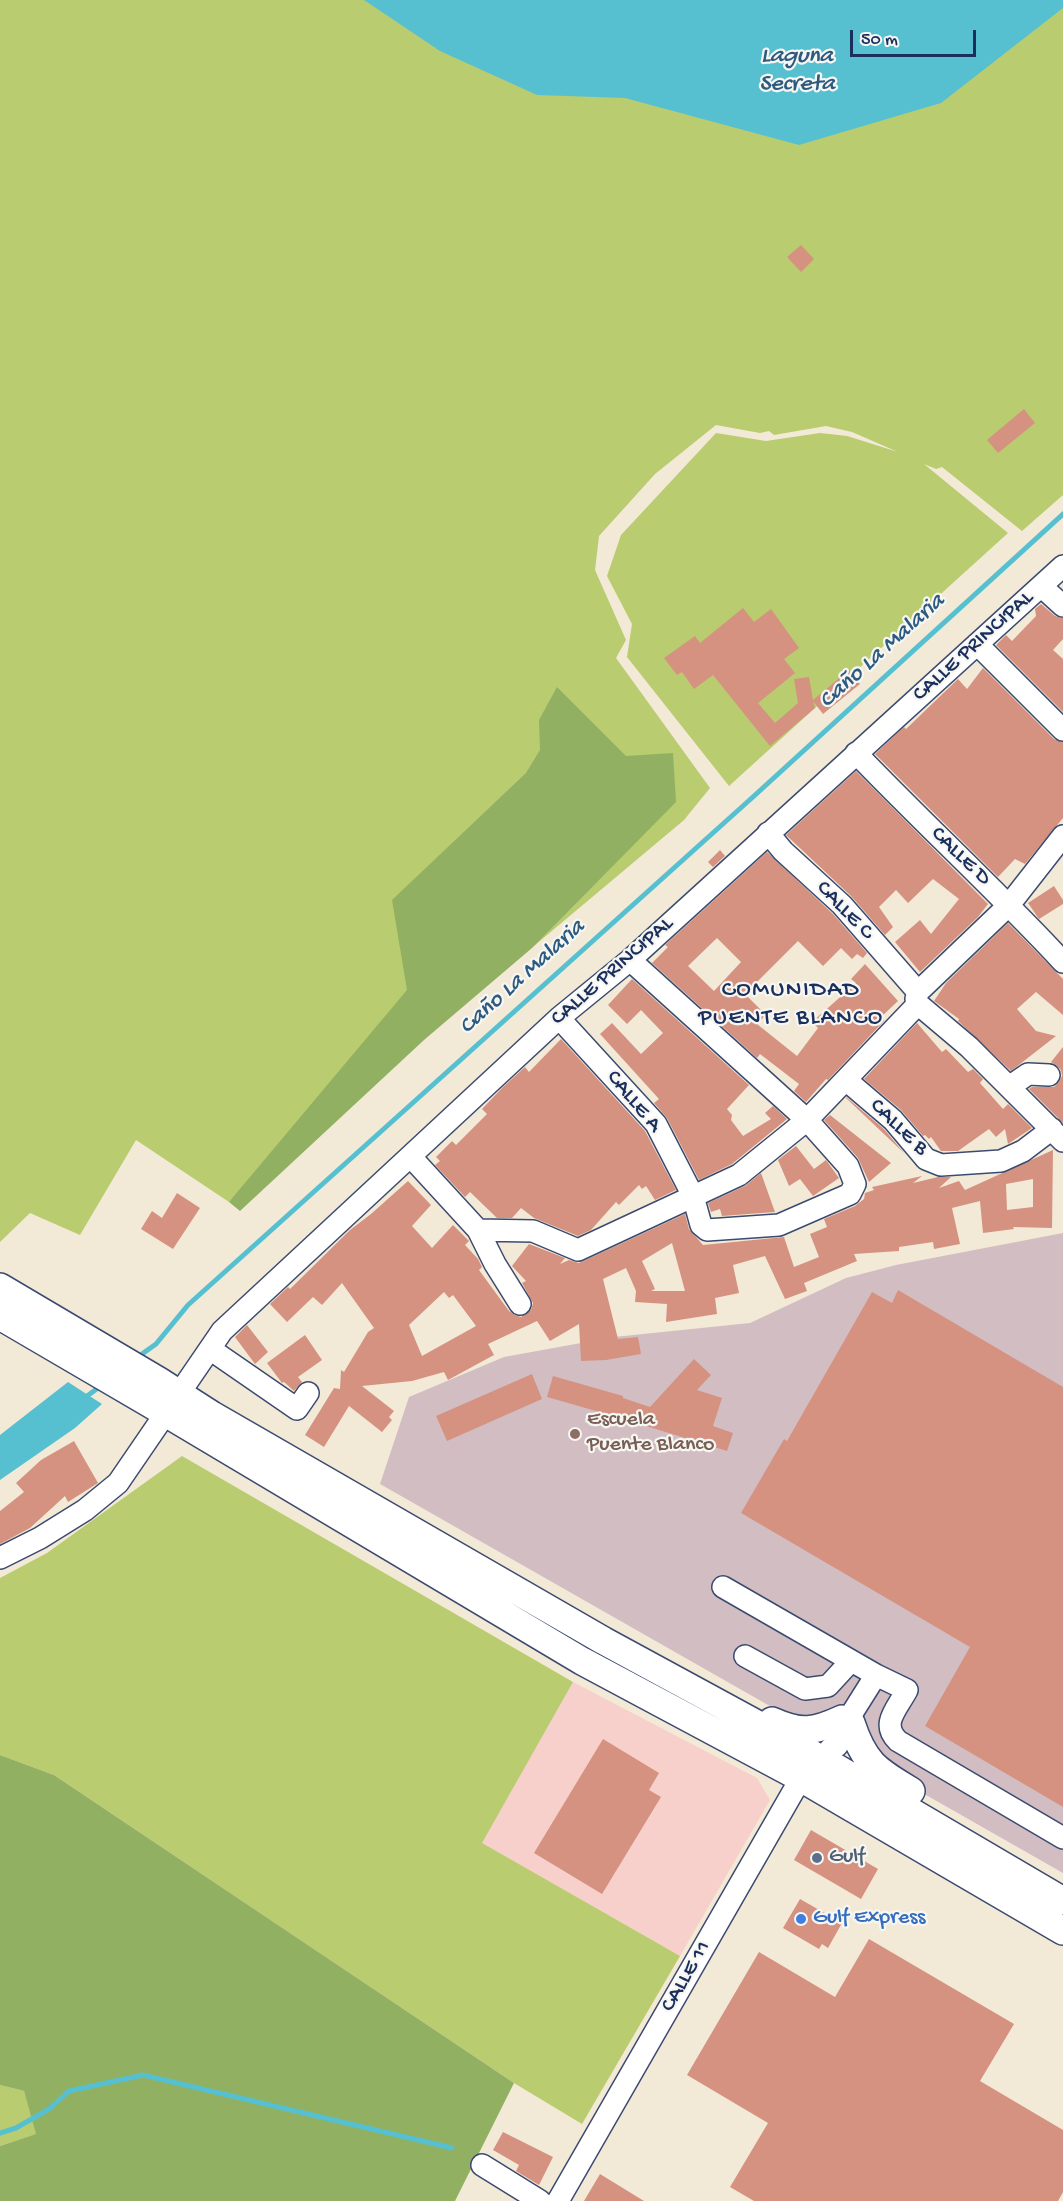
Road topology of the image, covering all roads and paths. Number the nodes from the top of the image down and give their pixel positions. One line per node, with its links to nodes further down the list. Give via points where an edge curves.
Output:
1 (1063, 566): 2 (street, CALLE PRINCIPAL)
2 (1041, 586): 3 (street); 4 (street, CALLE PRINCIPAL)
3 (1063, 606)
4 (977, 644): 5 (street); 6 (street, CALLE PRINCIPAL)
5 (1063, 730)
6 (856, 753): 7 (street, CALLE PRINCIPAL); 9 (street, CALLE D)
7 (768, 833): 10 (street, CALLE PRINCIPAL); 12 (street, CALLE C, via 842,905)
8 (1063, 836): 9 (street)
9 (1009, 904): 11 (street, CALLE D); 12 (street)
10 (630, 960): 13 (street, CALLE PRINCIPAL); 17 (street)
11 (1063, 962)
12 (918, 998): 15 (street); 16 (street, CALLE C)
13 (559, 1018): 19 (street, CALLE PRINCIPAL); 20 (street, CALLE A, via 656,1124)
14 (1048, 1075): 16 (street, via 1028,1074)
15 (846, 1080): 17 (street); 18 (street, CALLE B, via 893,1120 926,1159 941,1165 1000,1161)
16 (1009, 1087): 18 (street, CALLE C)
17 (807, 1120): 20 (street, via 739,1175); 20 (street, CALLE A, via 848,1166 855,1184 850,1194 779,1225 707,1230 701,1225)
18 (1058, 1135)
19 (411, 1157): 21 (street); 26 (street, CALLE PRINCIPAL, via 222,1331)
20 (693, 1196): 21 (street, via 578,1250 533,1231)
21 (478, 1230): 23 (street)
22 (0, 1287): 25 (main road)
23 (520, 1304)
24 (0, 1317): 25 (main road)
25 (67, 1341): 28 (main road)
26 (210, 1349): 27 (street, via 297,1409); 28 (street, CALLE PRINCIPAL)
27 (308, 1393)
28 (163, 1398): 29 (street, CALLE PRINCIPAL, via 118,1483 85,1510); 34 (main road, via 222,1421); 37 (main road, via 582,1661)
29 (0, 1558)
30 (723, 1587): 32 (street)
31 (745, 1656): 32 (street, via 805,1689 828,1686)
32 (851, 1661): 33 (street)
33 (876, 1675): 35 (street, CALLE 11); 39 (street, via 907,1690 888,1724 898,1741)
34 (747, 1719): 35 (main road, via 763,1716 790,1730 817,1729); 36 (main road)
35 (847, 1720): 36 (street, CALLE 11, via 837,1746); 38 (main road, via 865,1756 877,1770 952,1816)
36 (826, 1754): 37 (street, CALLE 11); 38 (main road)
37 (801, 1778): 41 (main road); 44 (street, CALLE 11)
38 (951, 1835): 40 (main road)
39 (1063, 1838)
40 (1063, 1901)
41 (1063, 1931)
42 (482, 2165): 43 (street)
43 (540, 2201)
44 (558, 2201)

